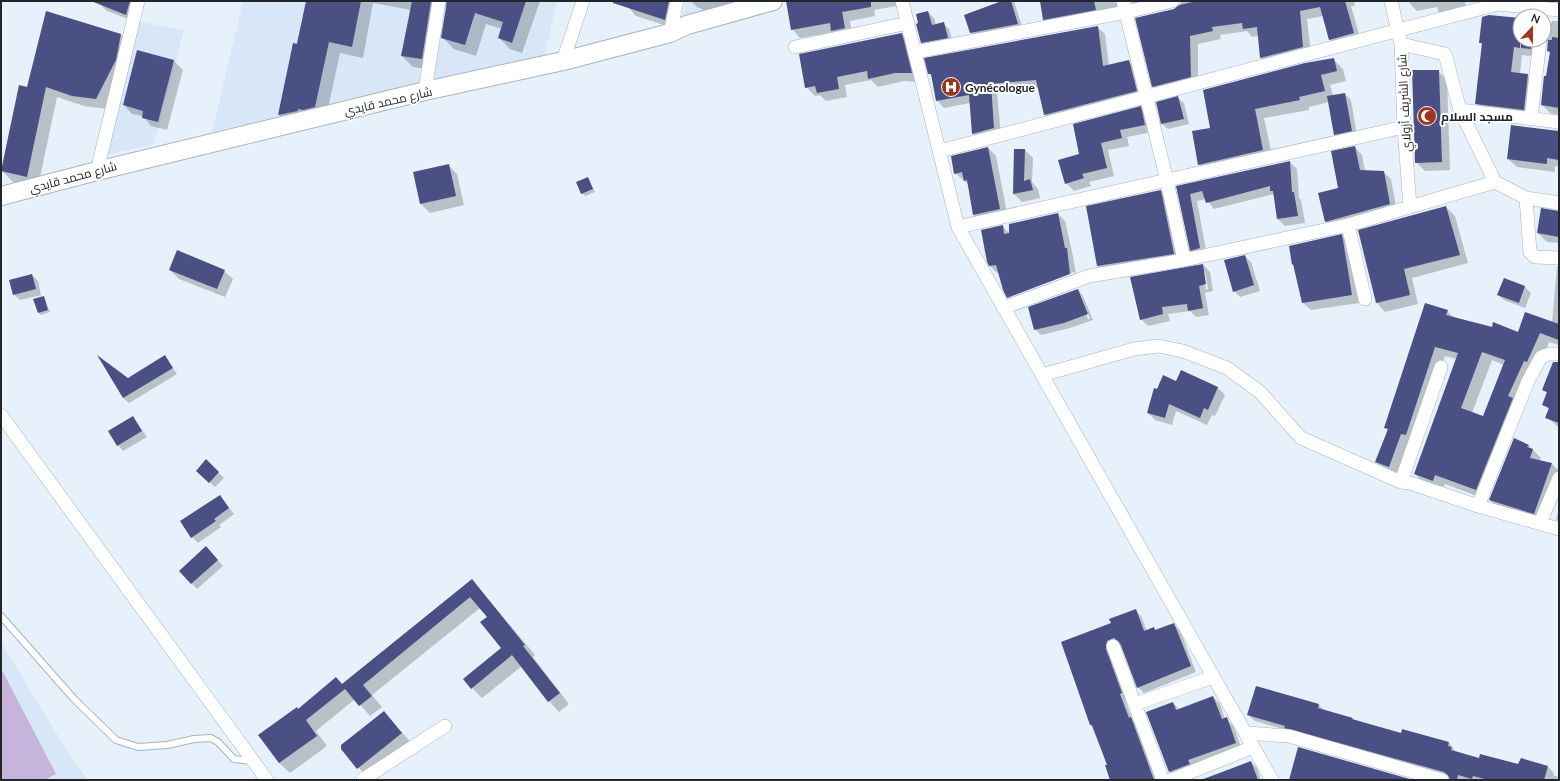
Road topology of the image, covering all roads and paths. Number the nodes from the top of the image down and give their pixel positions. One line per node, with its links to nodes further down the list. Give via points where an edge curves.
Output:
1 (138, 1): 27 (street)
2 (439, 1): 20 (street)
3 (583, 1): 19 (street)
4 (677, 1): 14 (street)
5 (902, 1): 12 (street)
6 (1172, 1): 10 (street)
7 (1391, 1): 13 (street, شارع الشريف أزولاي)
8 (764, 2): 14 (main road, شارع محمد قايدي, via 687,25)
9 (1498, 2): 11 (street); 13 (street)
10 (1124, 7): 18 (street); 21 (street)
11 (1526, 8)
12 (908, 23): 16 (street); 18 (street)
13 (1398, 30): 15 (street, شارع الشريف أزولاي); 21 (street)
14 (670, 33): 19 (main road, شارع محمد قايدي)
15 (1401, 44): 22 (street, via 1446,54); 25 (street, شارع الشريف أزولاي)
16 (795, 47)
17 (1539, 48): 23 (street)
18 (915, 52): 26 (street)
19 (563, 60): 20 (main road, شارع محمد قايدي)
20 (425, 92): 27 (main road, شارع محمد قايدي)
21 (1147, 95): 26 (street); 28 (street)
22 (1460, 110): 23 (street); 29 (street)
23 (1531, 118): 24 (street)
24 (1559, 122)
25 (1404, 126): 28 (street); 33 (street, شارع الشريف أزولاي)
26 (940, 151): 35 (street)
27 (97, 171): 30 (main road, شارع محمد قايدي)
28 (1168, 181): 35 (street); 37 (street)
29 (1495, 182): 31 (street); 33 (street)
30 (1, 196)
31 (1526, 198): 32 (street); 36 (street, via 1530,252 1535,256)
32 (1559, 203)
33 (1410, 207): 34 (street)
34 (1348, 225): 37 (street); 38 (street)
35 (958, 227): 39 (street)
36 (1559, 258)
37 (1184, 260): 39 (street, via 1089,276)
38 (1364, 299)
39 (1003, 308): 42 (street)
40 (1559, 354): 46 (street, via 1541,357)
41 (1441, 367): 45 (street)
42 (1042, 375): 45 (street, via 1134,349 1158,346 1183,351 1227,368 1260,392 1301,438); 51 (street)
43 (1, 416): 56 (street)
44 (1559, 478): 47 (street)
45 (1401, 482): 46 (street)
46 (1478, 506): 47 (street)
47 (1540, 523): 48 (street)
48 (1559, 529)
49 (1, 616): 56 (lane, via 74,699 116,740 138,747 211,738 234,759)
50 (1113, 646): 52 (street)
51 (1213, 677): 52 (street); 54 (street)
52 (1134, 704): 59 (street)
53 (445, 726): 58 (street)
54 (1246, 733): 55 (street); 62 (street, via 1289,736)
55 (1253, 747): 60 (street); 61 (street)
56 (254, 761): 57 (street)
57 (267, 780)
58 (362, 780)
59 (1163, 780)
60 (1172, 780)
61 (1272, 780)
62 (1442, 780)

